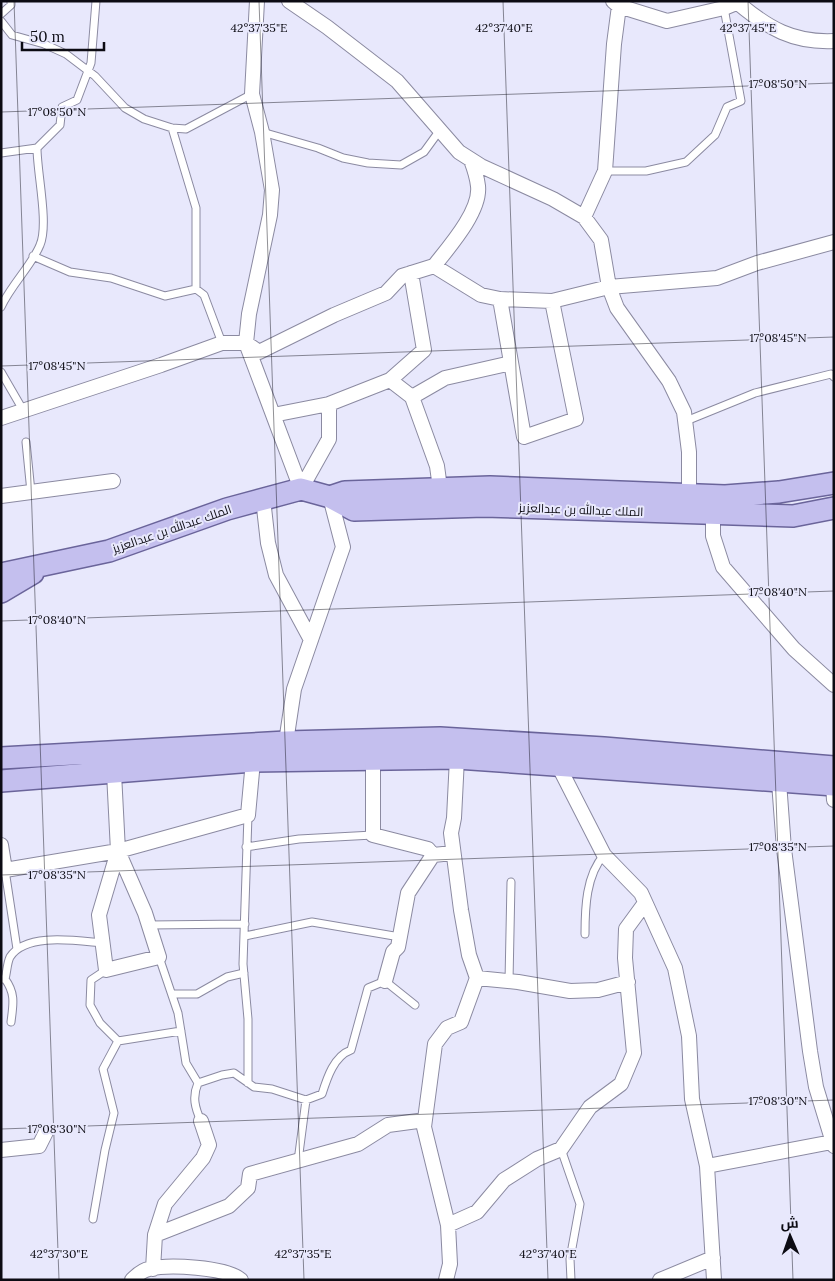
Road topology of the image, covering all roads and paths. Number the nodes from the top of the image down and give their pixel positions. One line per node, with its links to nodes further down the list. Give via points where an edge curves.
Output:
1 (11, 1): 9 (lane)
2 (96, 1): 12 (lane, via 91,62)
3 (257, 1): 13 (street)
4 (289, 1): 15 (street, via 397,81)
5 (740, 2): 8 (street); 11 (street, via 762,23 797,38 815,42)
6 (616, 3): 7 (street); 20 (street)
7 (644, 7): 8 (street, via 667,21)
8 (724, 8): 20 (lane, via 740,101 727,108 715,135 686,162 646,170)
9 (1, 14)
10 (1, 21): 12 (lane, via 12,35 66,54)
11 (834, 40)
12 (87, 72): 14 (lane, via 95,76 125,108 144,119); 17 (lane, via 77,100 62,106 60,124)
13 (252, 94): 14 (lane, via 186,129); 16 (street)
14 (172, 128): 27 (lane, via 196,208)
15 (440, 130): 16 (lane, via 424,152 401,165 343,158); 19 (street, via 459,152)
16 (262, 132): 32 (street, via 272,190)
17 (37, 148): 18 (lane); 23 (lane, via 43,229 40,245)
18 (1, 153)
19 (471, 160): 21 (street); 24 (street, via 479,187 474,209)
20 (605, 170): 21 (street)
21 (584, 217): 26 (street, via 601,240)
22 (834, 242): 26 (street, via 757,263 717,278)
23 (33, 256): 27 (lane, via 70,272 111,278 166,296); 30 (lane)
24 (434, 266): 25 (street); 28 (street, via 481,295)
25 (411, 273): 32 (street, via 402,276 386,293 259,352); 36 (street, via 424,350)
26 (609, 287): 29 (street); 42 (street, via 617,308 669,381)
27 (196, 289): 31 (lane, via 204,295)
28 (500, 299): 29 (street); 33 (street)
29 (552, 300): 33 (street, via 576,419 524,437)
30 (1, 308)
31 (222, 343): 32 (street); 39 (street)
32 (246, 343): 40 (street)
33 (511, 363): 37 (street, via 445,378)
34 (1, 372): 39 (lane)
35 (834, 377): 42 (lane, via 831,374 754,393)
36 (390, 380): 37 (street); 38 (street)
37 (412, 397): 46 (street, via 436,466)
38 (329, 404): 40 (street); 47 (street, via 329,440)
39 (23, 410): 41 (street)
40 (273, 415): 47 (street)
41 (1, 418)
42 (686, 420): 49 (street)
43 (26, 442): 48 (lane)
44 (113, 481): 48 (street)
45 (834, 483): 49 (main road, الملك عبدالله بن عبدالعزيز, via 725,496)
46 (440, 488): 49 (main road, الملك عبدالله بن عبدالعزيز); 51 (main road, الملك عبدالله بن عبدالعزيز, via 345,492)
47 (300, 489): 51 (main road, الملك عبدالله بن عبدالعزيز); 52 (main road, الملك عبدالله بن عبدالعزيز)
48 (31, 492): 50 (street)
49 (689, 493)
50 (1, 496)
51 (330, 498): 54 (main road, الملك عبدالله بن عبدالعزيز, via 354,510 484,506); 58 (street, via 343,547)
52 (262, 499): 55 (main road, الملك عبدالله بن عبدالعزيز, via 180,524 109,551); 58 (street, via 276,575)
53 (834, 508): 54 (main road, الملك عبدالله بن عبدالعزيز, via 793,516)
54 (712, 514): 59 (street, via 713,536 723,567 794,649)
55 (42, 567): 56 (main road, الملك عبدالله بن عبدالعزيز); 57 (main road, الملك عبدالله بن عبدالعزيز)
56 (1, 574)
57 (1, 592)
58 (311, 640): 60 (street, via 294,689)
59 (834, 685)
60 (287, 751): 61 (main road); 63 (main road); 64 (main road); 66 (main road, via 440,738)
61 (1, 758)
62 (457, 758): 63 (main road); 65 (main road); 77 (street, via 451,833)
63 (373, 759): 73 (street)
64 (253, 761): 67 (main road); 72 (street)
65 (558, 765): 69 (main road); 79 (street)
66 (834, 767)
67 (114, 773): 68 (main road); 76 (street)
68 (1, 781)
69 (779, 782): 70 (main road); 108 (street, via 784,849 810,1051 816,1087)
70 (834, 785): 71 (street)
71 (834, 800)
72 (248, 815): 75 (lane); 76 (street)
73 (373, 835): 75 (lane, via 299,839); 78 (street, via 428,848)
74 (1, 845): 80 (street)
75 (246, 847): 83 (lane)
76 (118, 851): 80 (street); 84 (street); 88 (street, via 99,916)
77 (453, 853): 78 (street); 93 (street, via 468,946)
78 (433, 855): 87 (street, via 408,893)
79 (604, 855): 82 (street, via 641,893); 85 (lane, via 596,864 585,906)
80 (5, 870): 89 (lane)
81 (511, 882): 96 (lane)
82 (645, 903): 97 (street, via 626,929); 114 (street, via 675,968 684,1002 692,1099)
83 (245, 924): 84 (lane); 86 (lane)
84 (149, 925): 90 (street)
85 (585, 934)
86 (244, 936): 87 (lane, via 312,922); 92 (lane)
87 (400, 937): 95 (street)
88 (102, 943): 89 (lane, via 52,940 32,942); 91 (street)
89 (17, 948): 94 (lane)
90 (159, 957): 91 (street); 98 (lane)
91 (106, 970): 102 (lane, via 91,980 90,1005 100,1023)
92 (244, 973): 98 (lane, via 227,977 197,994); 104 (lane)
93 (477, 978): 96 (street); 106 (street, via 461,1022 447,1028 435,1044)
94 (3, 979): 100 (lane, via 14,997)
95 (385, 981): 99 (lane); 105 (lane, via 368,988 352,1050 345,1052 329,1072 322,1094)
96 (509, 981): 97 (street, via 570,991 598,990)
97 (628, 982): 112 (street, via 634,1053 621,1084 590,1107)
98 (173, 994): 101 (lane)
99 (415, 1005)
100 (11, 1022)
101 (181, 1031): 102 (lane); 103 (lane, via 186,1063)
102 (118, 1041): 115 (lane, via 102,1069 114,1113)
103 (198, 1082): 104 (lane, via 234,1073); 107 (lane, via 194,1093)
104 (248, 1083): 105 (lane)
105 (306, 1100): 113 (lane)
106 (425, 1120): 113 (street, via 388,1125 358,1144); 116 (street, via 432,1167)
107 (201, 1121): 117 (street, via 209,1145 203,1158 165,1204)
108 (831, 1128): 110 (street)
109 (46, 1132): 111 (street, via 39,1146)
110 (833, 1144): 114 (street)
111 (1, 1150)
112 (561, 1150): 116 (street, via 538,1159 504,1180 477,1212); 123 (lane, via 580,1204 570,1259)
113 (298, 1161): 117 (street, via 250,1174 248,1188 229,1206)
114 (707, 1166): 118 (street)
115 (93, 1219)
116 (448, 1225): 122 (street, via 450,1264)
117 (155, 1235): 119 (street)
118 (713, 1258): 124 (street); 125 (street)
119 (153, 1269): 120 (street); 121 (street, via 214,1269)
120 (132, 1280)
121 (241, 1280)
122 (446, 1280)
123 (571, 1280)
124 (660, 1280)
125 (714, 1280)

